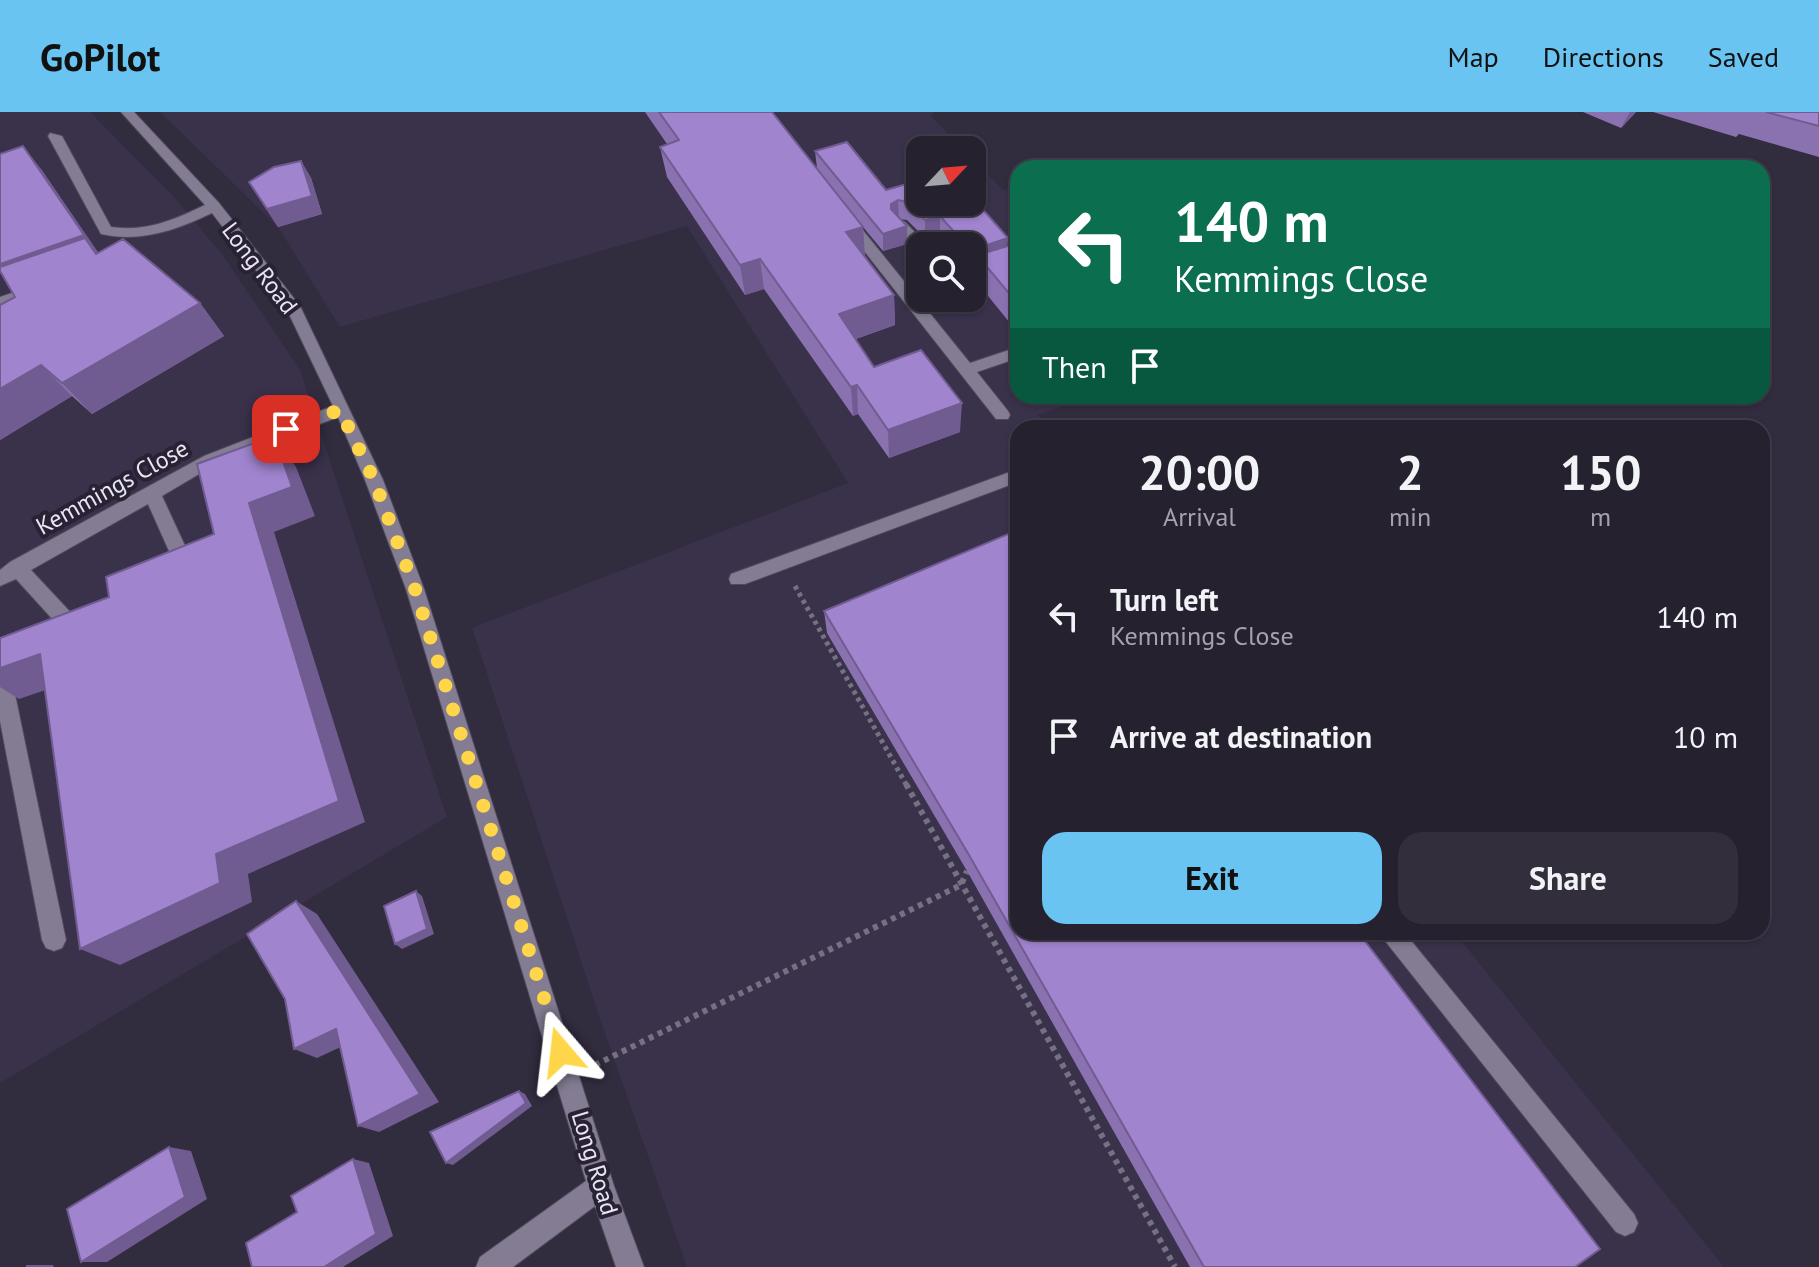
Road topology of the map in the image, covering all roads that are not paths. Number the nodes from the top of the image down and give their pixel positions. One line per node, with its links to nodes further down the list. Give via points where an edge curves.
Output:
1 (127, 112): 4 (street, Long Road)
2 (55, 136): 6 (street, via 106,231)
3 (834, 202): 12 (street)
4 (214, 206): 6 (street); 17 (street, Long Road, via 295,310)
5 (900, 225): 7 (street)
6 (160, 231): 8 (street)
7 (907, 232)
8 (142, 246)
9 (1010, 262): 10 (street)
10 (986, 270)
11 (59, 281): 13 (street)
12 (906, 284)
13 (0, 302)
14 (927, 312): 16 (street)
15 (1010, 355): 16 (street)
16 (967, 370): 18 (street)
17 (340, 410): 20 (street, Kemmings Close, via 210,460); 29 (street, Long Road, via 374,480 415,589)
18 (1002, 415)
19 (1010, 478): 24 (street)
20 (152, 494): 21 (street, Kemmings Close); 22 (street, via 184,563)
21 (17, 567): 23 (street, Kemmings Close); 25 (street, via 72,627)
22 (159, 577)
23 (0, 579)
24 (738, 579)
25 (97, 612)
26 (0, 670): 27 (street)
27 (54, 940)
28 (1395, 940): 30 (street)
29 (601, 1186): 31 (street); 32 (street, Long Road)
30 (1625, 1223)
31 (490, 1267)
32 (630, 1267)

